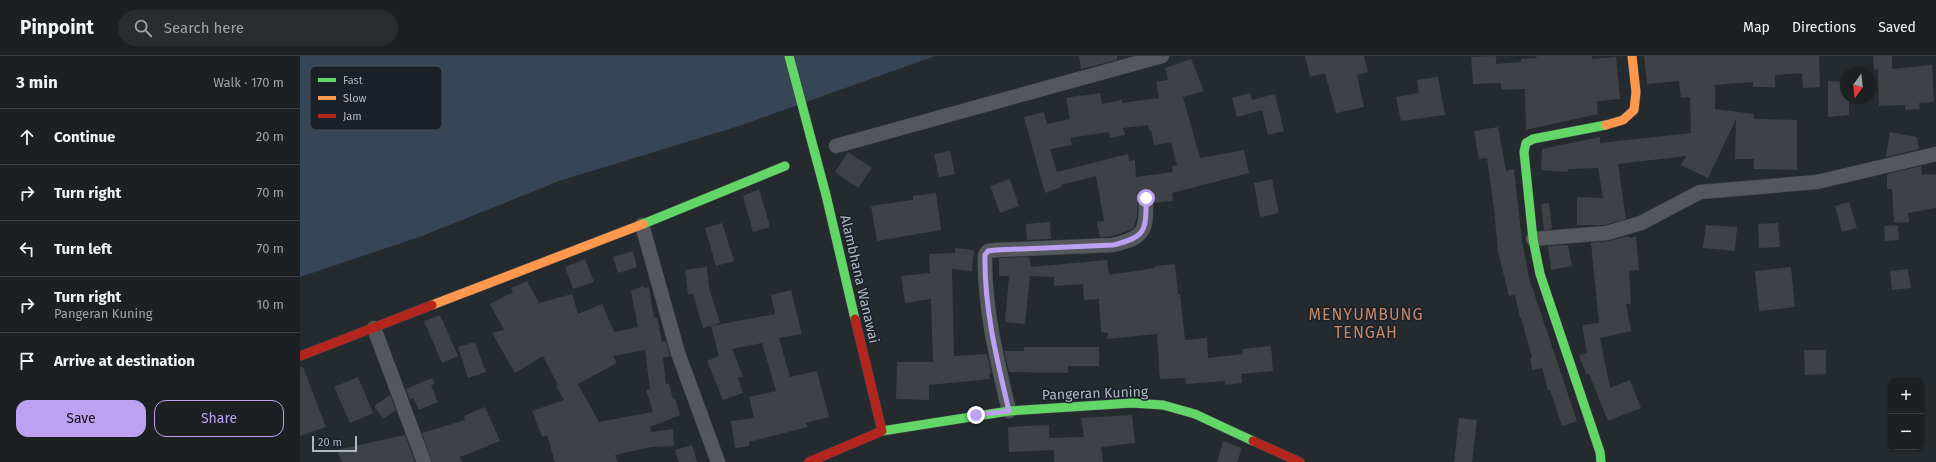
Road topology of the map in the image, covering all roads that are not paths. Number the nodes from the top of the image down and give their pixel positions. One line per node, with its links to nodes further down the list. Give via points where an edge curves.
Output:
1 (789, 56): 13 (street, Alambhana Wanawai, via 826,195)
2 (1162, 56): 4 (street)
3 (1632, 56): 9 (street, via 1635,98 1634,109 1628,118 1526,143 1524,161)
4 (836, 146)
5 (1936, 154): 9 (street, via 1817,182 1700,192 1641,223 1607,233)
6 (785, 166): 8 (street)
7 (1146, 198): 12 (street, via 1145,224 1142,232 1127,242 1113,245 996,250 988,251 985,255 990,323)
8 (642, 225): 10 (street); 15 (street, via 678,353)
9 (1533, 239): 18 (street, via 1540,274 1600,452)
10 (374, 328): 11 (street); 14 (street)
11 (300, 356)
12 (1009, 411): 13 (street, Pangeran Kuning); 17 (street, Pangeran Kuning, via 1132,403 1164,405 1195,414)
13 (882, 430): 16 (street)
14 (424, 462)
15 (718, 462)
16 (809, 462)
17 (1300, 462)
18 (1601, 462)

